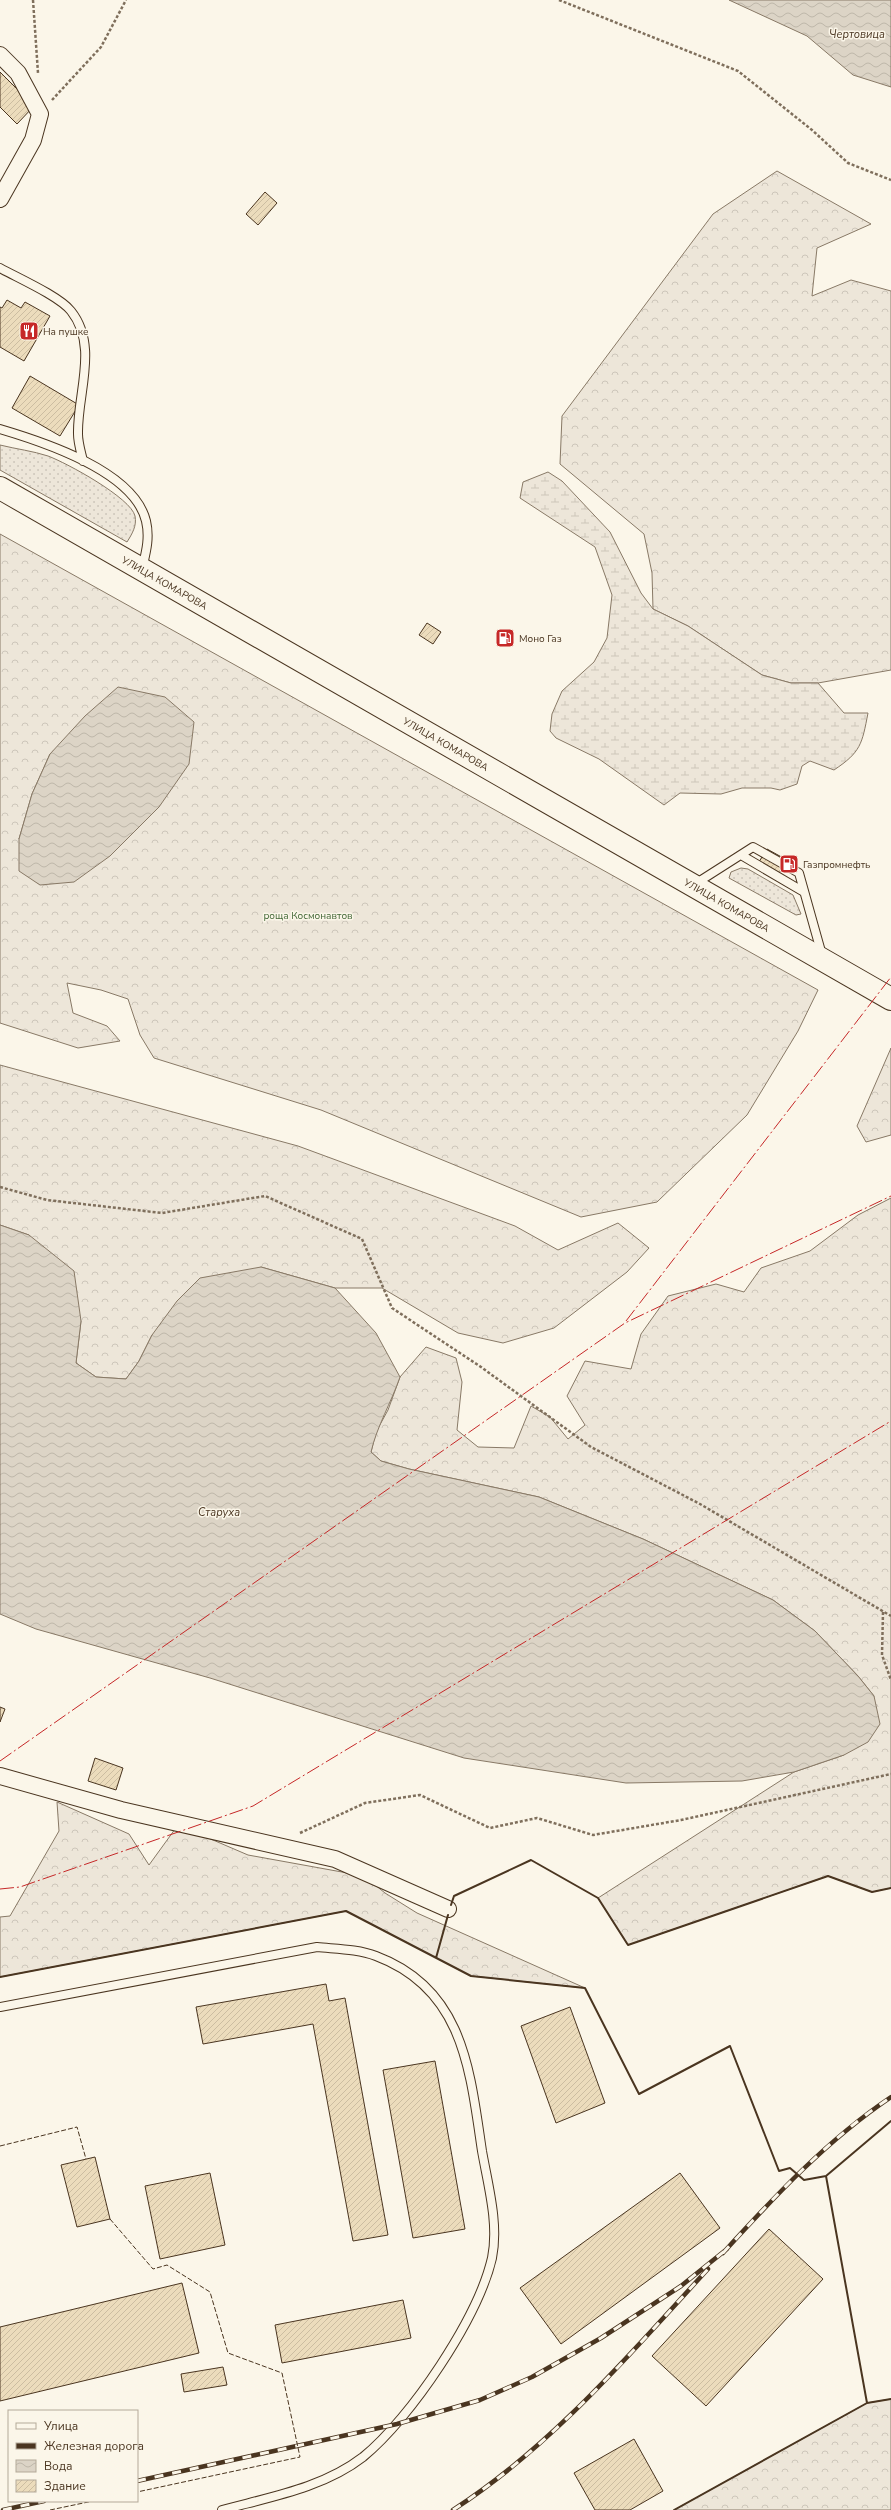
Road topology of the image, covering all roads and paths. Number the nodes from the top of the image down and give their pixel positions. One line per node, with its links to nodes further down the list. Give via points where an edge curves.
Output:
1 (33, 0): 5 (path)
2 (126, 0): 6 (path, via 101,47)
3 (559, 0): 7 (path, via 738,70 848,163)
4 (0, 55): 6 (street, via 18,73)
5 (38, 76)
6 (40, 114): 8 (street, via 32,140)
7 (891, 180)
8 (0, 199)
9 (0, 268): 11 (lane, via 50,296 70,311 83,335 85,361 77,434)
10 (0, 429): 11 (lane, via 53,445)
11 (83, 461): 13 (lane, via 114,477 139,503 146,520 149,541)
12 (0, 488): 13 (main road, УЛИЦА КОМАРОВА)
13 (142, 569): 15 (main road, УЛИЦА КОМАРОВА)
14 (741, 855): 15 (lane); 16 (lane); 16 (lane, via 753,847 799,873)
15 (693, 886): 17 (main road, УЛИЦА КОМАРОВА)
16 (804, 892): 17 (lane)
17 (823, 960): 18 (main road, УЛИЦА КОМАРОВА)
18 (891, 999)
19 (0, 1187): 20 (path, via 47,1200 162,1213 265,1196 362,1239 392,1308 481,1367 591,1447 700,1504)
20 (883, 1612): 21 (path); 22 (path, via 882,1655)
21 (891, 1616)
22 (891, 1680)
23 (891, 1774): 25 (path, via 681,1820 593,1835 537,1818 490,1828 420,1795 365,1803)
24 (0, 1776): 25 (street, via 121,1810)
25 (274, 1845): 26 (street, via 335,1859)
26 (448, 1909)
27 (0, 2007): 28 (lane, via 317,1947 351,1950 377,1956 410,1975 431,1992 448,2012 472,2084 492,2213 492,2255 475,2306 421,2393 397,2424 363,2456 344,2470 312,2485)
28 (222, 2510)

